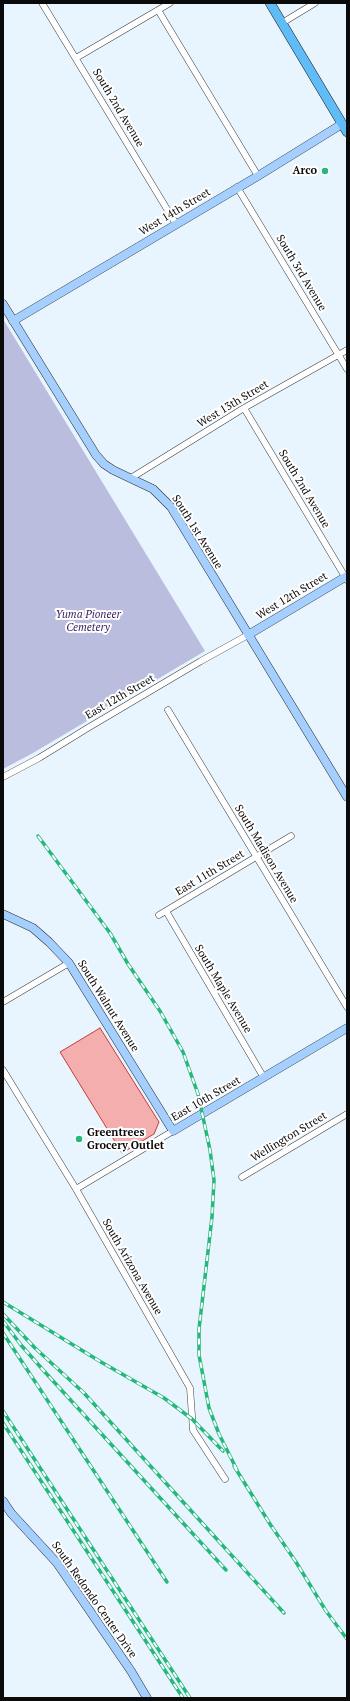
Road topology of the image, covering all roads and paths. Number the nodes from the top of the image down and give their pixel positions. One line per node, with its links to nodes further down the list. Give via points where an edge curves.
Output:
1 (42, 3): 7 (street, South 2nd Avenue)
2 (170, 3): 5 (street)
3 (270, 3): 6 (main road)
4 (316, 3): 6 (street)
5 (158, 10): 7 (street); 10 (street)
6 (282, 23): 8 (main road)
7 (76, 58): 12 (street, South 2nd Avenue)
8 (344, 122): 9 (main road); 10 (street, West 14th Street)
9 (347, 132)
10 (258, 176): 11 (street, West 14th Street)
11 (238, 187): 12 (street, West 14th Street); 16 (street, South 3rd Avenue)
12 (176, 224): 14 (street, West 14th Street)
13 (3, 304): 14 (street, South 1st Avenue)
14 (13, 321): 19 (street, South 1st Avenue, via 96,455 113,470)
15 (347, 350): 16 (street, West 13th Street)
16 (339, 354): 17 (street, South 3rd Avenue); 18 (street, West 13th Street)
17 (347, 369)
18 (244, 408): 19 (street, West 13th Street); 20 (street, South 2nd Avenue)
19 (131, 478): 21 (street, South 1st Avenue, via 153,489 171,507)
20 (346, 578): 21 (street, West 12th Street)
21 (248, 635): 23 (street, East 12th Street); 24 (street, South 1st Avenue)
22 (168, 710): 26 (street, South Madison Avenue)
23 (3, 777)
24 (347, 797)
25 (291, 836): 26 (street, East 11th Street)
26 (256, 857): 27 (street, East 11th Street); 32 (street, South Madison Avenue)
27 (166, 911): 29 (street, East 11th Street); 35 (street, South Maple Avenue)
28 (3, 914): 30 (street, South Walnut Avenue, via 33,928)
29 (159, 915)
30 (69, 963): 31 (street); 37 (street, South Walnut Avenue)
31 (3, 1002)
32 (347, 1007)
33 (347, 1028): 35 (street, East 10th Street)
34 (3, 1070): 39 (street, South Arizona Avenue)
35 (264, 1078): 37 (street, East 10th Street)
36 (347, 1114): 38 (street, Wellington Street)
37 (173, 1131): 39 (street, East 10th Street)
38 (242, 1177)
39 (76, 1189): 40 (street, South Arizona Avenue, via 190,1388 193,1430)
40 (225, 1479)
41 (3, 1501): 42 (street, South Redondo Center Drive, via 56,1563)
42 (147, 1698)

